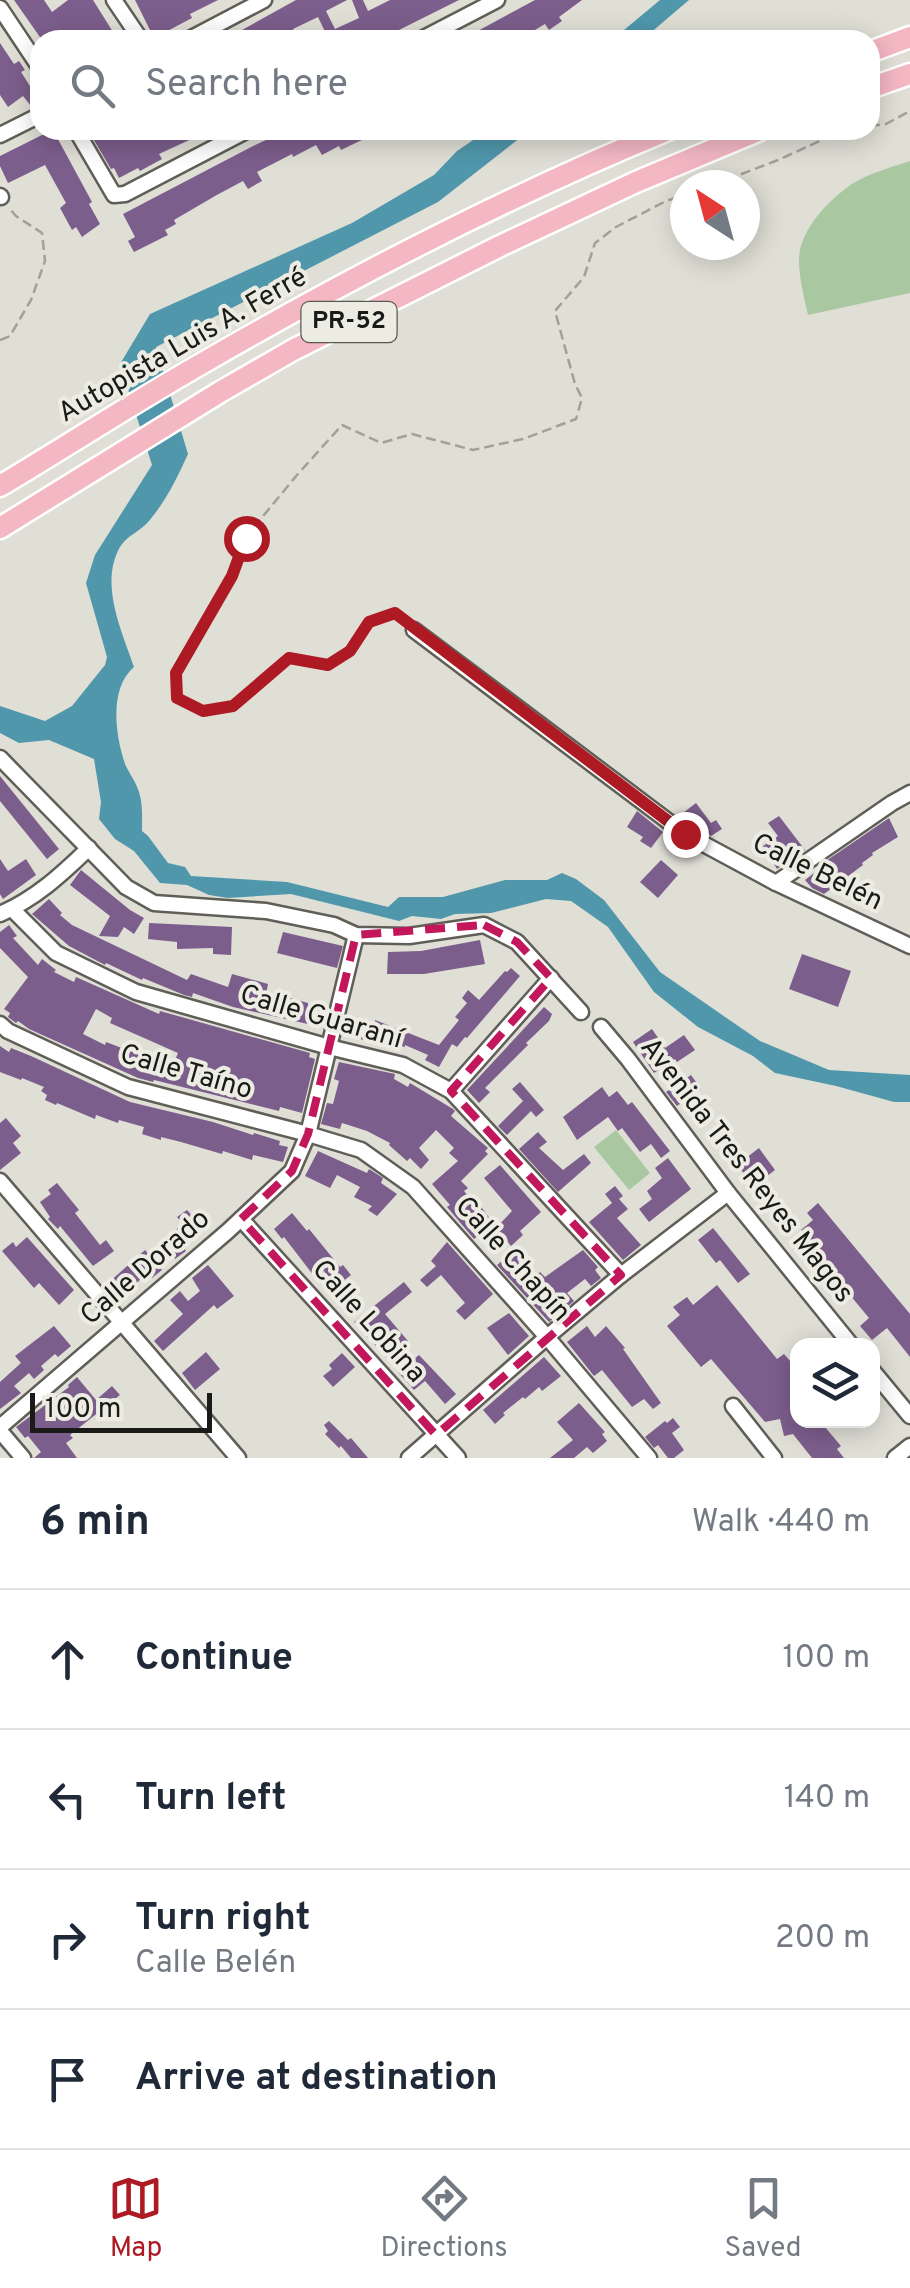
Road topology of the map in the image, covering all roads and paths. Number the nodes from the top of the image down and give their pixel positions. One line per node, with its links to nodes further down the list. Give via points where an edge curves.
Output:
1 (114, 0): 5 (street)
2 (264, 0): 6 (street)
3 (496, 0): 7 (street)
4 (0, 8): 10 (street)
5 (134, 30)
6 (207, 30)
7 (439, 30)
8 (910, 38): 9 (highway)
9 (880, 48)
10 (30, 53)
11 (910, 74): 12 (highway)
12 (880, 84)
13 (910, 111): 15 (path)
14 (30, 120): 16 (street)
15 (880, 125)
16 (0, 135)
17 (82, 140): 18 (street, via 114,196)
18 (229, 140)
19 (643, 140): 26 (highway, Autopista Luis A. Ferré / PR-52, via 332,290)
20 (736, 140): 27 (highway, Autopista Luis A. Ferré / PR-52, via 483,254 292,350)
21 (822, 140): 22 (path)
22 (752, 170)
23 (0, 196): 25 (path, via 42,233 45,261 32,300 10,336)
24 (670, 200): 28 (path, via 594,243 584,277 554,311 582,398 576,419 473,450 412,434 381,443 342,425 246,538 232,576 176,673 177,698 203,711 233,706 289,658 328,665 350,651 369,622 395,613)
25 (0, 340)
26 (0, 486)
27 (0, 528)
28 (414, 630): 32 (street, Calle Belén, via 685,834)
29 (2, 762): 31 (street)
30 (910, 794): 32 (street)
31 (89, 848): 33 (street, via 58,879); 34 (street, via 126,888 154,903 266,911)
32 (776, 884): 35 (street, Calle Belén)
33 (6, 912): 40 (street, Calle Guaraní, via 56,953 136,992)
34 (356, 935): 36 (street, via 484,926 517,942); 40 (street, Calle Dorado)
35 (910, 946)
36 (551, 978): 37 (street); 41 (street)
37 (581, 1012)
38 (0, 1024): 42 (street, Calle Taíno, via 128,1087)
39 (600, 1027): 44 (street, Avenida Tres Reyes Magos)
40 (329, 1047): 41 (street, Calle Guaraní, via 402,1065); 42 (street, Calle Dorado)
41 (451, 1091): 46 (street, Calle Guaraní)
42 (308, 1134): 45 (street, Calle Dorado, via 292,1171); 48 (street, Calle Chapín, via 361,1150 413,1187)
43 (0, 1182): 47 (street)
44 (728, 1193): 46 (street); 49 (street, Avenida Tres Reyes Magos)
45 (242, 1218): 47 (street, Calle Dorado); 54 (street, Calle Lobina)
46 (622, 1275): 48 (street)
47 (122, 1322): 53 (street, Calle Dorado); 57 (street)
48 (548, 1336): 54 (street); 60 (street, Calle Chapín)
49 (846, 1338)
50 (880, 1380): 52 (street)
51 (733, 1406): 61 (street)
52 (910, 1416)
53 (0, 1429): 56 (street)
54 (436, 1434): 58 (street); 59 (street, Calle Lobina)
55 (910, 1446): 62 (street)
56 (23, 1458)
57 (238, 1458)
58 (410, 1458)
59 (458, 1458)
60 (649, 1458)
61 (774, 1458)
62 (895, 1458)

